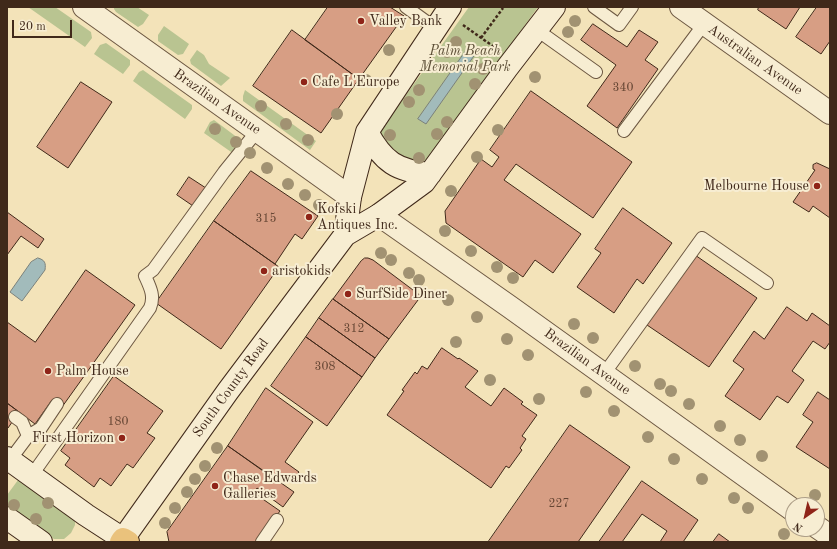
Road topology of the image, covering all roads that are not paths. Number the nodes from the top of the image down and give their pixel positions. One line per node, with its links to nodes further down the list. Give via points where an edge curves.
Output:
1 (84, 7): 13 (street, Brazilian Avenue)
2 (406, 7): 9 (lane)
3 (554, 7): 10 (street, South County Road)
4 (594, 7): 5 (lane, via 619,25)
5 (632, 7)
6 (681, 7): 8 (street, Australian Avenue)
7 (455, 15): 9 (street, South County Road)
8 (704, 24): 12 (street, Australian Avenue); 15 (lane)
9 (435, 28): 14 (street, South County Road)
10 (536, 30): 11 (lane); 16 (street, South County Road)
11 (596, 72)
12 (830, 113)
13 (258, 130): 17 (street, Brazilian Avenue); 25 (lane, via 153,270 145,276 152,291 150,308)
14 (367, 132): 16 (street, via 385,159 414,173); 17 (street, South County Road)
15 (624, 132)
16 (430, 174): 18 (street, South County Road, via 424,182)
17 (350, 197): 19 (street, South County Road)
18 (379, 215): 19 (street, South County Road); 21 (street, Brazilian Avenue)
19 (345, 235): 29 (street, South County Road, via 228,391)
20 (767, 283): 21 (lane, via 702,238)
21 (604, 374): 26 (street, Brazilian Avenue)
22 (57, 404): 24 (lane, via 40,428)
23 (15, 417): 24 (lane, via 22,422)
24 (28, 436): 25 (lane)
25 (14, 467): 29 (street)
26 (785, 504)
27 (7, 518): 30 (street)
28 (277, 520): 31 (lane)
29 (124, 541)
30 (41, 542)
31 (262, 542)

